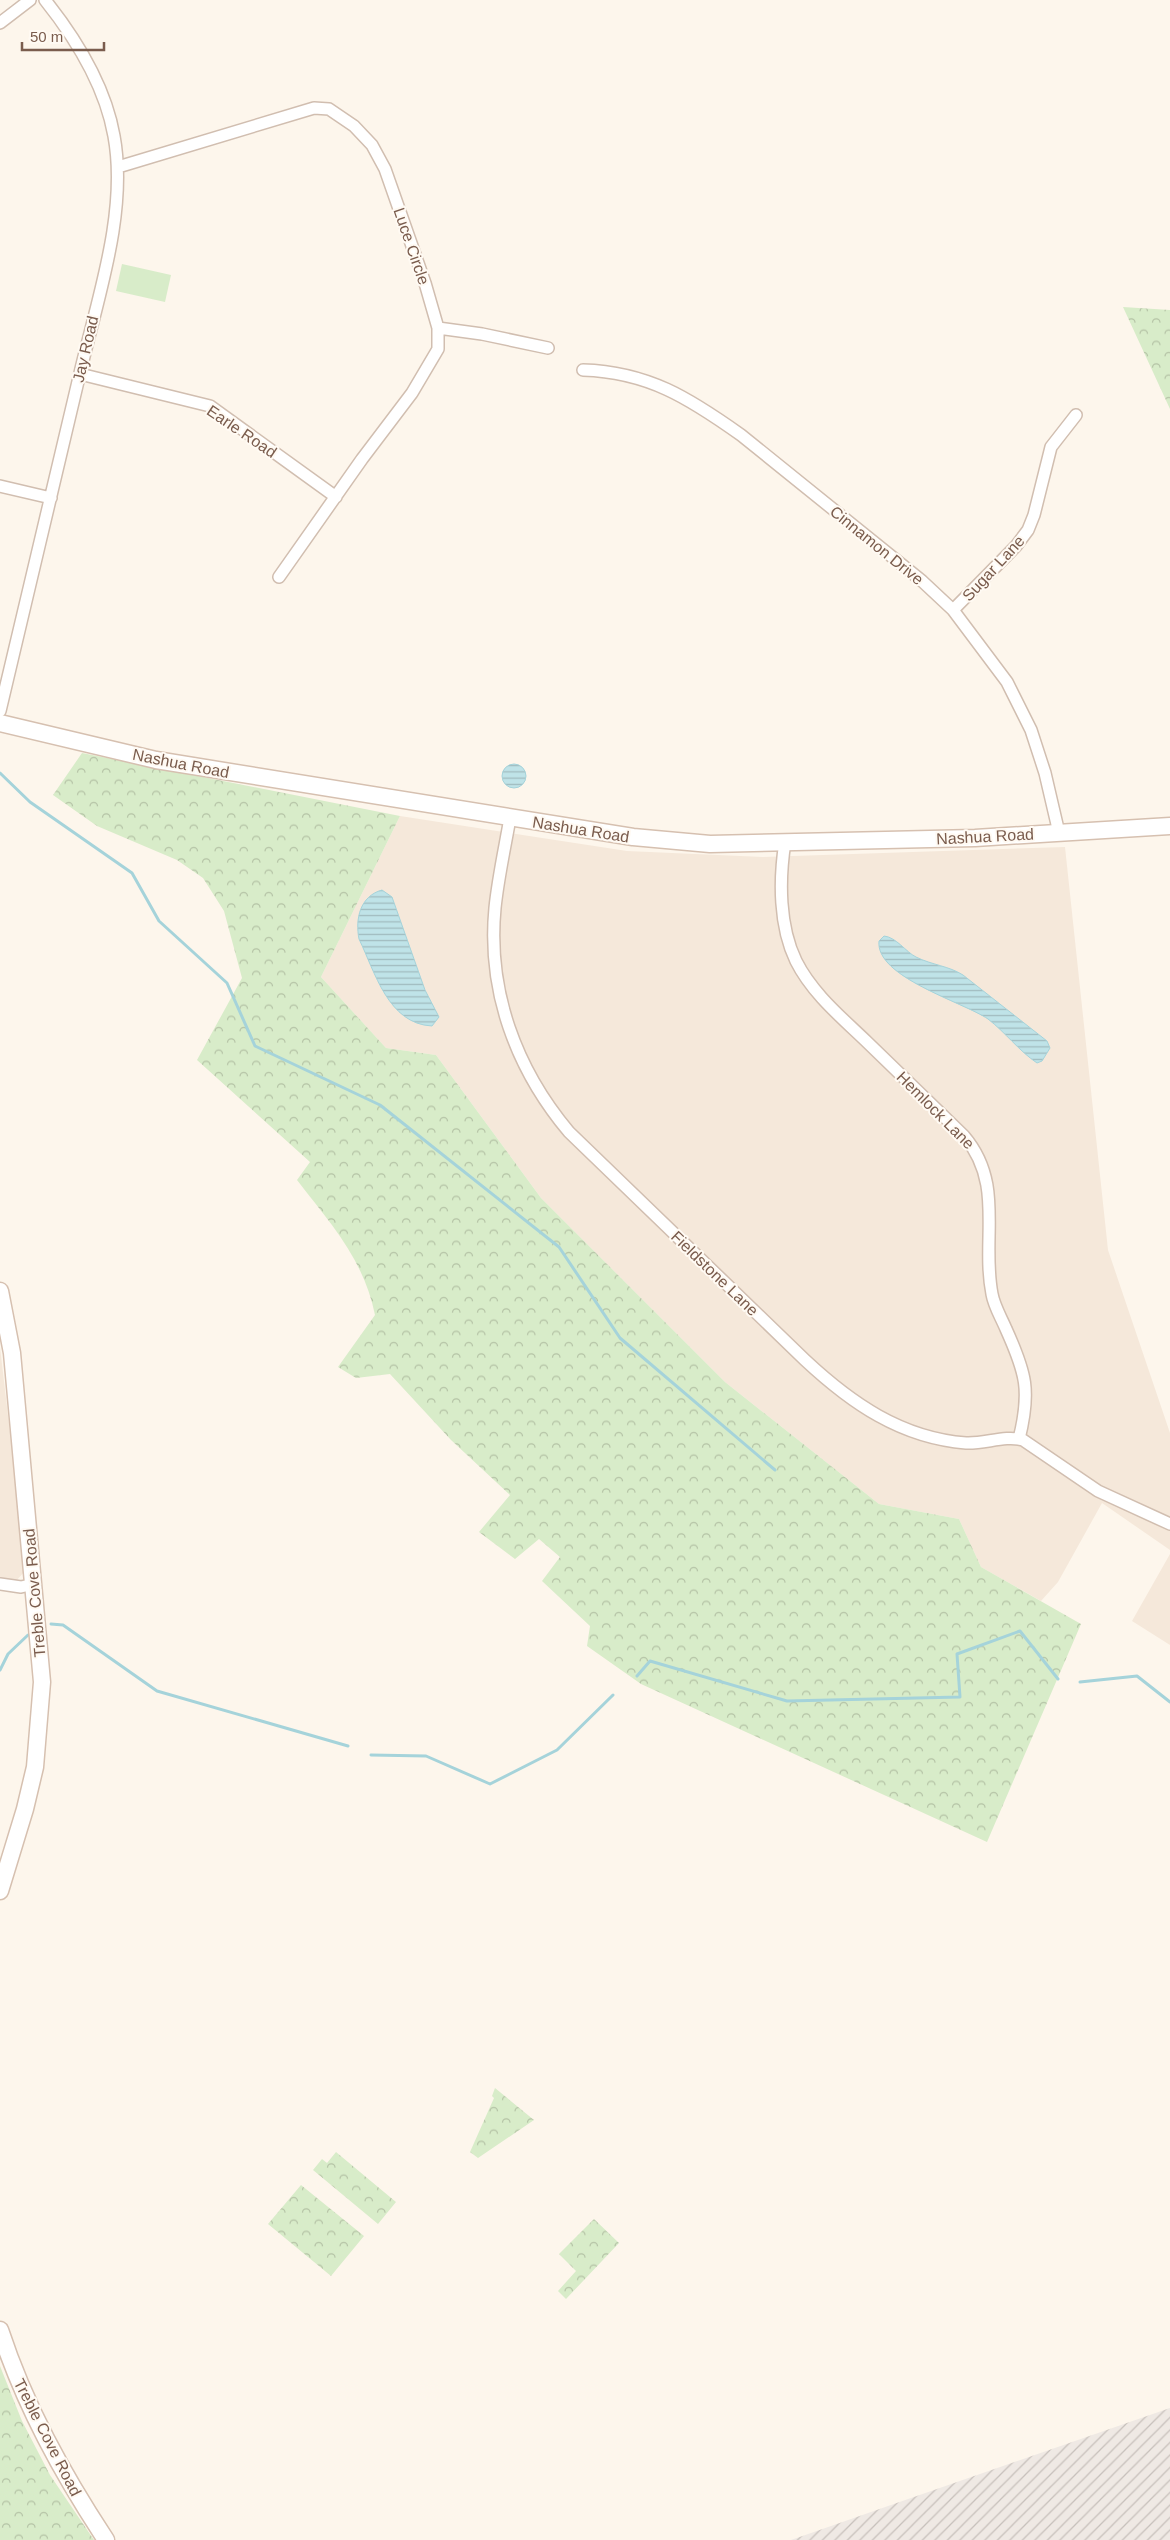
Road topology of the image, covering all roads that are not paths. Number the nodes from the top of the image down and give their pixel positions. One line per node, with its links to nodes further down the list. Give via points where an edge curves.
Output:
1 (30, 0): 3 (street)
2 (45, 0): 4 (street, Jay Road, via 68,30 101,90 114,136)
3 (0, 23)
4 (118, 167): 5 (street, Luce Circle, via 280,117 314,108 329,109 354,126 372,145 385,169); 8 (street, Jay Road, via 118,194 109,248)
5 (438, 328): 6 (street); 11 (street, Luce Circle, via 438,349 412,393)
6 (548, 348)
7 (583, 370): 14 (street, Cinnamon Drive, via 610,370 632,375 684,398 713,416 922,581)
8 (80, 374): 11 (street, Earle Road, via 210,406); 12 (street, Jay Road)
9 (1076, 415): 14 (street, Sugar Lane, via 1051,447 1028,530)
10 (0, 486): 12 (street)
11 (336, 497): 13 (street, Luce Circle)
12 (51, 498): 15 (street, Jay Road)
13 (279, 577)
14 (953, 610): 19 (street, Cinnamon Drive, via 1007,682 1032,730)
15 (0, 711)
16 (0, 723): 17 (main road, Nashua Road, via 156,760)
17 (510, 818): 20 (main road, Nashua Road, via 676,842); 22 (street, Fieldstone Lane, via 495,908 496,972 517,1053 534,1086 556,1117 846,1396 888,1422 920,1434 967,1443)
18 (1170, 826): 19 (main road, Nashua Road)
19 (1060, 833): 20 (main road, Nashua Road)
20 (785, 842): 22 (street, Hemlock Lane, via 781,868 785,923 788,940 801,970 830,1006 964,1136 977,1151 985,1170 992,1294 1026,1380)
21 (0, 1291): 25 (main road, Treble Cove Road, via 12,1353)
22 (1019, 1438): 23 (street, via 1037,1447 1098,1491)
23 (1170, 1524)
24 (0, 1584): 25 (street, via 21,1587)
25 (34, 1584): 26 (main road, Treble Cove Road, via 42,1682 40,1728 30,1790)
26 (0, 1891)
27 (0, 2330): 28 (main road, Treble Cove Road, via 34,2417 60,2468)
28 (106, 2540)

